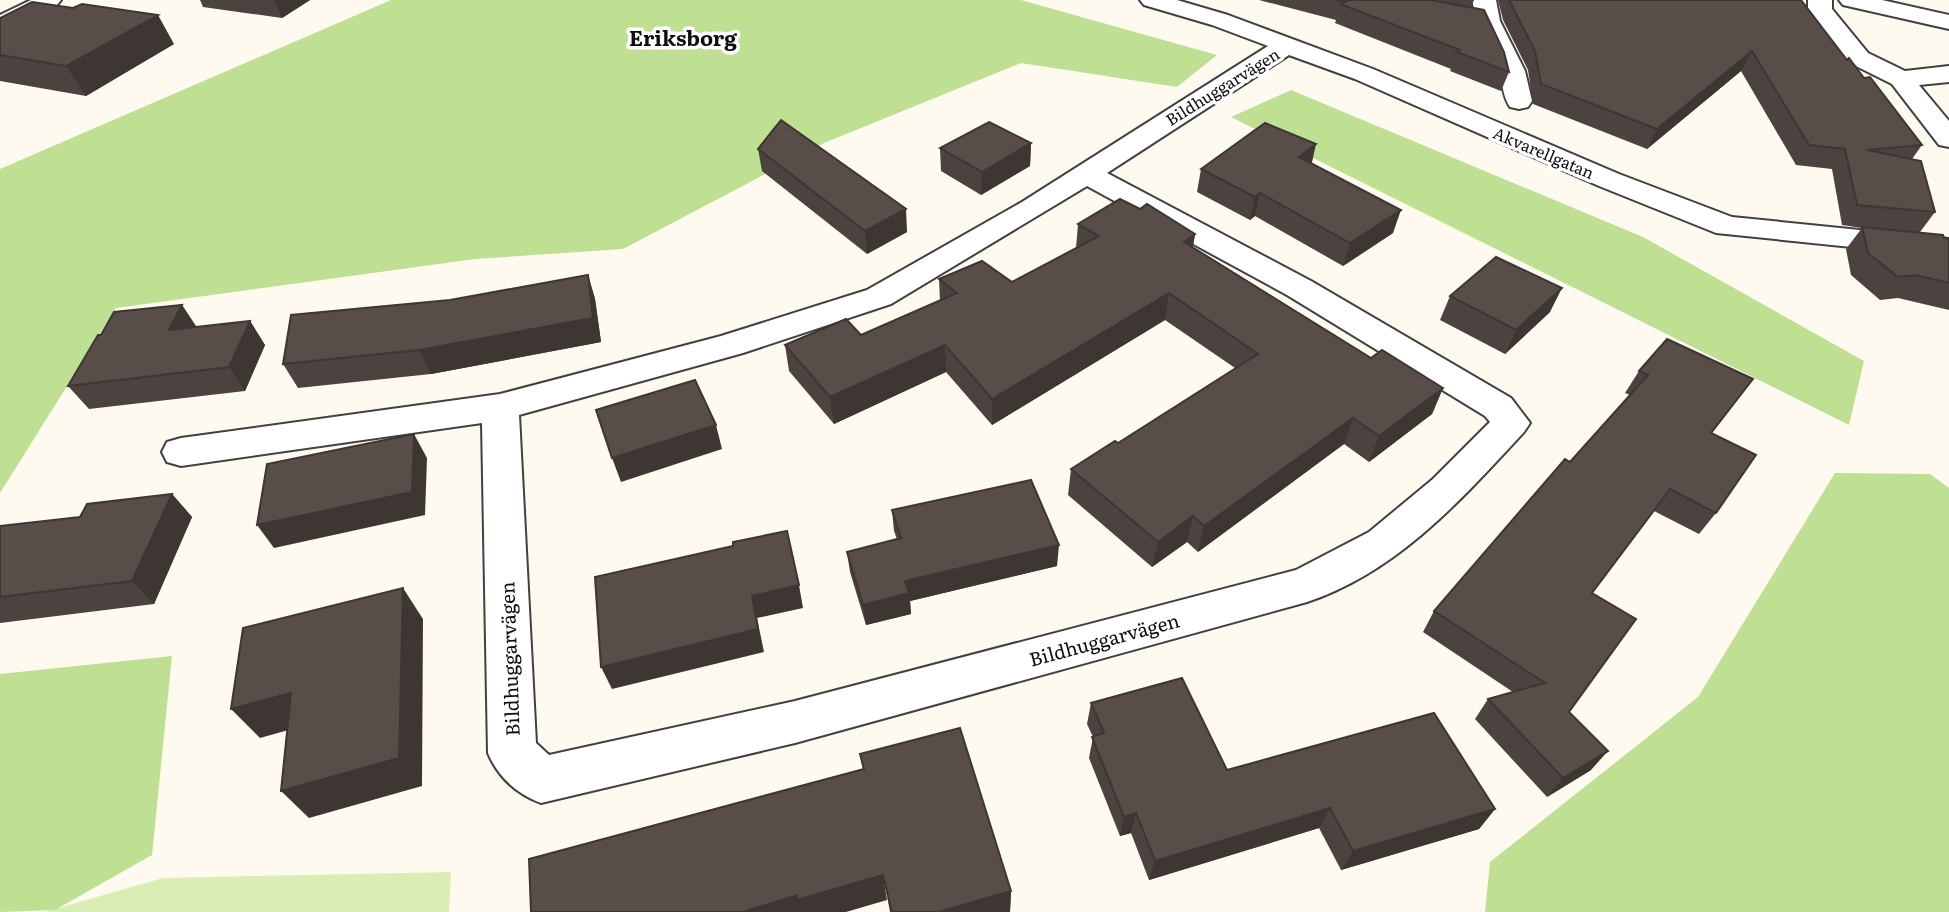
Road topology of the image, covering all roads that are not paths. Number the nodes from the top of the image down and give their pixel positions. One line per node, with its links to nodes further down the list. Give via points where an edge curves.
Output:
1 (49, 0): 7 (street)
2 (1152, 0): 8 (street, Akvarellgatan)
3 (1820, 0): 10 (street, via 1821,10 1859,58)
4 (1851, 0): 6 (street)
5 (1478, 12): 11 (street, via 1512,71)
6 (1949, 22)
7 (0, 24)
8 (1287, 45): 13 (street, Bildhuggarvägen); 14 (street, Akvarellgatan, via 1727,226)
9 (1949, 74): 10 (street)
10 (1901, 79): 12 (street)
11 (1519, 101)
12 (1949, 139)
13 (1087, 174): 15 (street, Bildhuggarvägen, via 879,297 731,345); 15 (street, Bildhuggarvägen, via 1299,288 1498,407 1511,423 1447,489 1384,544 1307,585 795,722 541,780 512,753)
14 (1949, 248)
15 (500, 407): 16 (street, Bildhuggarvägen)
16 (181, 452)

